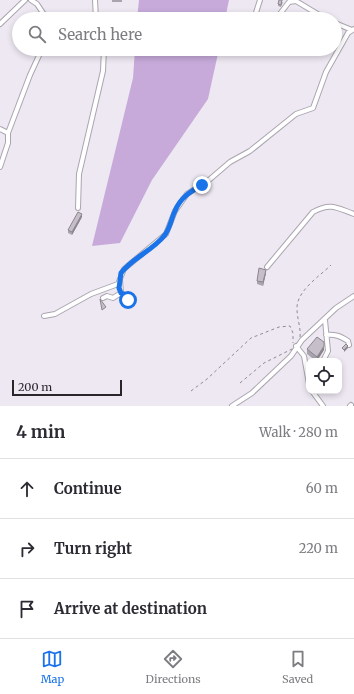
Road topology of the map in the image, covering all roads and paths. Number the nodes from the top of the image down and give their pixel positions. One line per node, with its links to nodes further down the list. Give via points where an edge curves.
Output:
1 (31, 0): 7 (street)
2 (96, 0): 8 (street)
3 (260, 0): 9 (street)
4 (24, 1): 6 (street)
5 (12, 12): 12 (street)
6 (13, 12)
7 (42, 12)
8 (96, 12)
9 (256, 12)
10 (281, 12): 11 (street, via 289,2 296,1)
11 (314, 12)
12 (0, 24)
13 (342, 26): 14 (street)
14 (353, 30): 15 (street)
15 (342, 44)
16 (39, 56): 20 (street)
17 (104, 56): 22 (street, via 103,71 80,167)
18 (335, 56): 26 (street, via 326,72 313,108 296,114 254,148 230,162 187,194 175,211 166,234 124,269)
19 (0, 129): 20 (street)
20 (8, 133): 21 (street, via 8,143)
21 (0, 168)
22 (78, 208)
23 (354, 214): 25 (street, via 331,206 323,206 313,212)
24 (331, 265): 34 (path, via 303,290 297,307 301,327)
25 (267, 267)
26 (120, 278): 27 (street); 31 (street, via 118,284 112,287 97,291 55,314)
27 (121, 293): 29 (street, via 113,298); 30 (street, via 127,296)
28 (354, 296): 32 (street, via 336,308)
29 (103, 298)
30 (126, 303)
31 (44, 316)
32 (325, 320): 33 (street); 34 (street)
33 (326, 335): 35 (street, via 342,337); 36 (street, via 328,350)
34 (297, 345): 37 (street, via 304,356); 38 (path, via 264,363); 39 (path, via 292,342 293,333 290,326 279,327 250,338); 41 (street, via 273,374 252,393)
35 (349, 345)
36 (324, 358)
37 (306, 367)
38 (240, 383)
39 (191, 391)
40 (314, 394): 42 (street)
41 (232, 406)
42 (323, 406)

